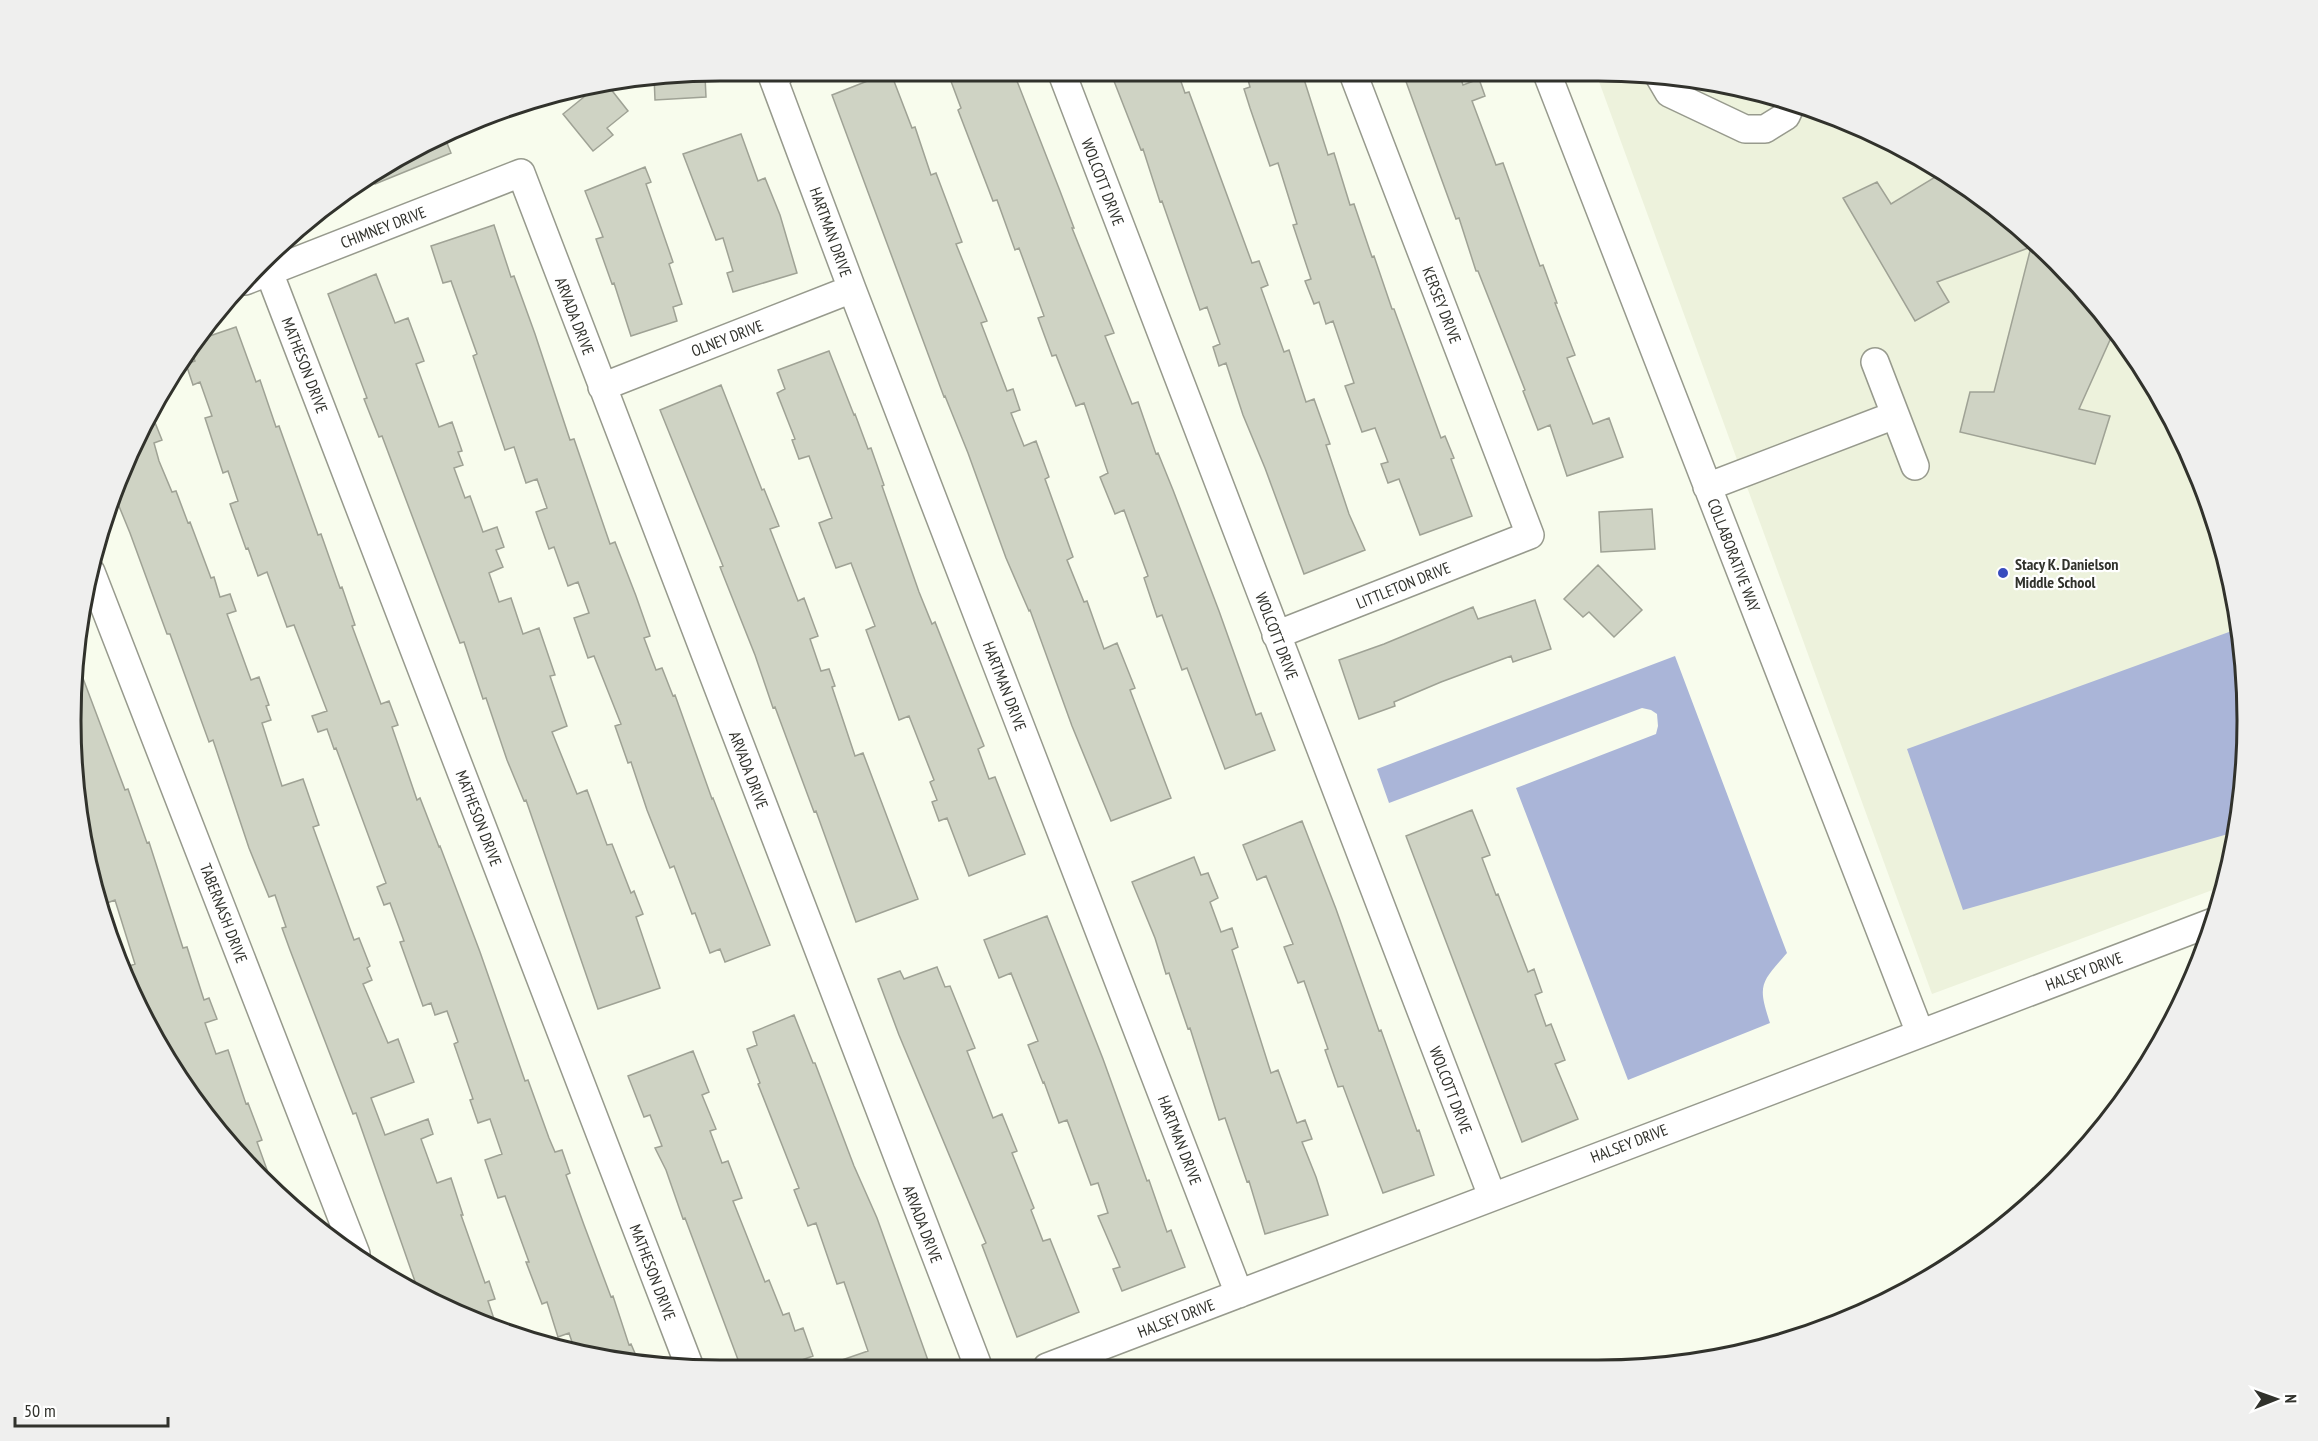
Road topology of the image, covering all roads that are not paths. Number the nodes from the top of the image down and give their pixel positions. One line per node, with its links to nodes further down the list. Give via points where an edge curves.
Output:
1 (777, 81): 10 (street, HARTMAN DRIVE)
2 (1065, 81): 18 (street, WOLCOTT DRIVE)
3 (1356, 81): 16 (street, KERSEY DRIVE)
4 (1550, 81): 15 (street, COLLABORATIVE WAY)
5 (1664, 84): 6 (street, via 1669,93 1745,129 1765,129)
6 (1788, 111)
7 (521, 173): 8 (street, CHIMNEY DRIVE); 12 (street, ARVADA DRIVE)
8 (263, 274)
9 (258, 279): 24 (street, MATHESON DRIVE)
10 (852, 289): 12 (street, OLNEY DRIVE); 23 (street, HARTMAN DRIVE)
11 (1875, 362): 13 (street)
12 (602, 387): 25 (street, ARVADA DRIVE)
13 (1895, 415): 14 (street); 15 (street)
14 (1915, 466)
15 (1707, 487): 20 (street, COLLABORATIVE WAY)
16 (1530, 535): 18 (street, LITTLETON DRIVE)
17 (96, 585): 22 (street, TABERNASH DRIVE)
18 (1276, 635): 21 (street, WOLCOTT DRIVE)
19 (2203, 926): 20 (street, HALSEY DRIVE)
20 (1920, 1033): 21 (street, HALSEY DRIVE)
21 (1492, 1196): 23 (street, HALSEY DRIVE)
22 (352, 1242)
23 (1239, 1293): 26 (street, HALSEY DRIVE)
24 (687, 1359)
25 (976, 1360)
26 (1065, 1360)

